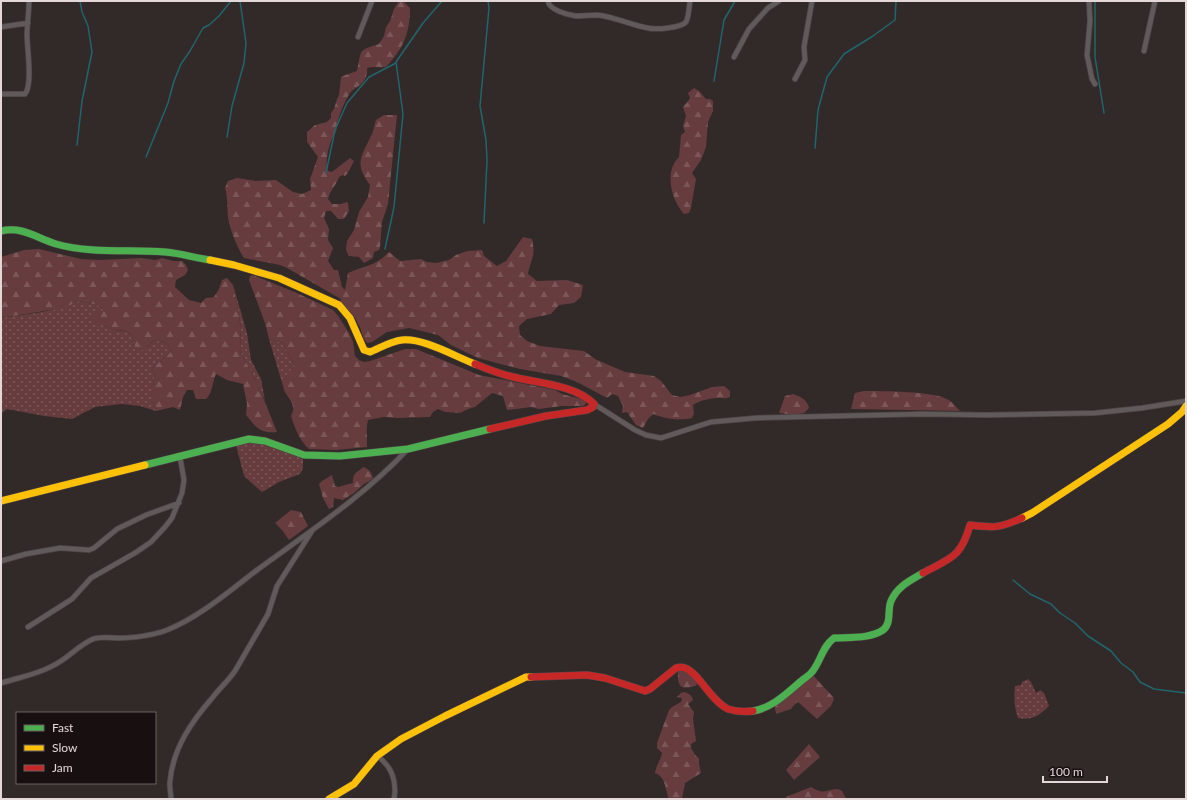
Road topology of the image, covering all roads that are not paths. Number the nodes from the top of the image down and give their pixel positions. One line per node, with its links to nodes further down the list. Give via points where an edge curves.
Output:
1 (29, 1): 9 (street)
2 (372, 1): 11 (street)
3 (548, 1): 4 (street, via 555,9 573,16 603,16 656,29 683,25)
4 (690, 1)
5 (779, 1): 13 (street, via 768,8 749,29)
6 (812, 1): 14 (street, via 804,60)
7 (1089, 1): 15 (street, via 1087,55)
8 (1155, 1): 12 (street)
9 (28, 23): 10 (street); 16 (street, via 28,90 25,94)
10 (1, 27)
11 (358, 37)
12 (1144, 51)
13 (734, 57)
14 (795, 79)
15 (1095, 84)
16 (1, 94)
17 (1, 231): 18 (main road, via 19,229 62,245 166,252 250,269 279,278 339,305 350,318 366,352 399,341 414,341 480,367 587,396)
18 (594, 404): 19 (street, via 635,430 661,438 712,422 756,418 1095,413); 20 (main road, via 587,410 546,416)
19 (1186, 405): 28 (main road, via 1168,424 1032,513 1005,526 992,528 970,525 966,540 956,555 905,582 896,592 890,603 888,624 883,630 871,635 834,638 829,641 812,672 781,699 757,711 739,712 723,706 709,694 692,671 684,666 677,668 645,691 587,675 526,677 401,739)
20 (408, 449): 21 (main road, via 313,456 303,455 265,440 249,439); 24 (street, via 356,497)
21 (180, 457): 22 (main road); 23 (street, via 184,480)
22 (1, 501)
23 (179, 503): 25 (street, via 117,529 90,550 60,548); 26 (street, via 172,518 151,542 91,578 72,599)
24 (312, 529): 27 (street, via 214,602 172,628 159,633 121,638 95,638 46,669); 29 (street, via 277,586 268,614 235,671 193,722 182,741 171,772)
25 (1, 561)
26 (28, 627)
27 (1, 682)
28 (377, 756): 30 (main road, via 354,784); 31 (street, via 384,761 392,774 395,786)
29 (170, 799)
30 (329, 799)
31 (394, 799)

